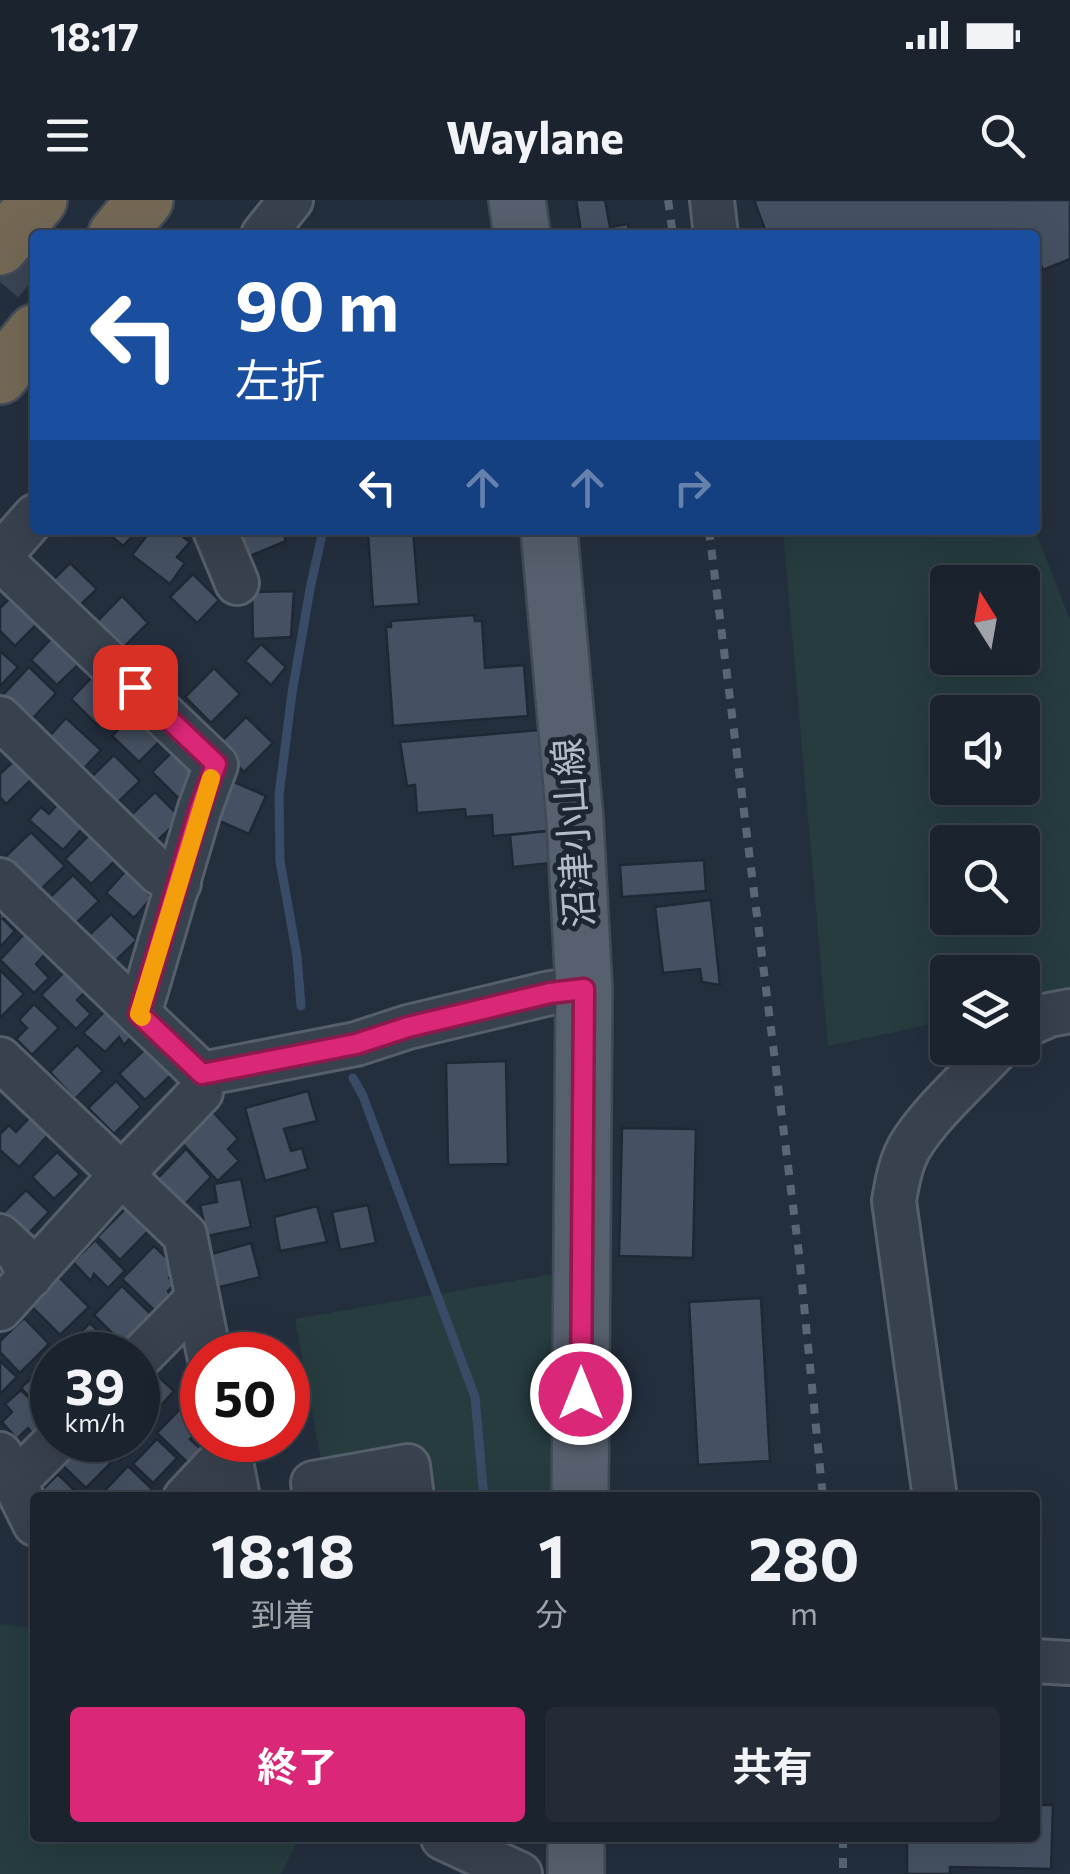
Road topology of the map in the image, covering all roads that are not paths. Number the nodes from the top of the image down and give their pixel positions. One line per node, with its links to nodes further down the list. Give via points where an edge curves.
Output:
1 (40, 200): 10 (highway)
2 (145, 200): 6 (highway)
3 (291, 200): 7 (street)
4 (517, 200): 8 (main road)
5 (712, 200): 9 (street)
6 (120, 230)
7 (268, 230)
8 (521, 230)
9 (715, 230)
10 (0, 247)
11 (30, 338): 12 (highway)
12 (0, 376)
13 (30, 522): 16 (street)
14 (217, 535): 17 (street)
15 (548, 535): 21 (main road, 沼津小山線)
16 (0, 558): 20 (street, via 216,764)
17 (237, 583)
18 (0, 718): 20 (street, via 160,873)
19 (0, 880): 23 (street)
20 (179, 883): 23 (street)
21 (584, 989): 27 (street); 43 (main road, 沼津小山線)
22 (1070, 1011): 24 (street)
23 (139, 1014): 27 (street)
24 (1040, 1019)
25 (0, 1060): 28 (street)
26 (982, 1065): 44 (street, via 909,1148 894,1201)
27 (202, 1074): 28 (street, via 201,1092)
28 (122, 1174): 30 (street); 31 (street, via 184,1235)
29 (0, 1236): 30 (street)
30 (31, 1276): 32 (street)
31 (197, 1299): 33 (street); 34 (street)
32 (0, 1309)
33 (204, 1332)
34 (160, 1337)
35 (30, 1455): 38 (street)
36 (215, 1462): 39 (street)
37 (231, 1462): 40 (street)
38 (8, 1468): 45 (street)
39 (190, 1492)
40 (237, 1492)
41 (315, 1492): 42 (street, via 313,1483 408,1466)
42 (411, 1492)
43 (580, 1492)
44 (934, 1492)
45 (30, 1514)
46 (1040, 1661): 47 (street)
47 (1070, 1663)
48 (452, 1842): 50 (street)
49 (576, 1842): 51 (main road)
50 (520, 1874)
51 (576, 1874)

